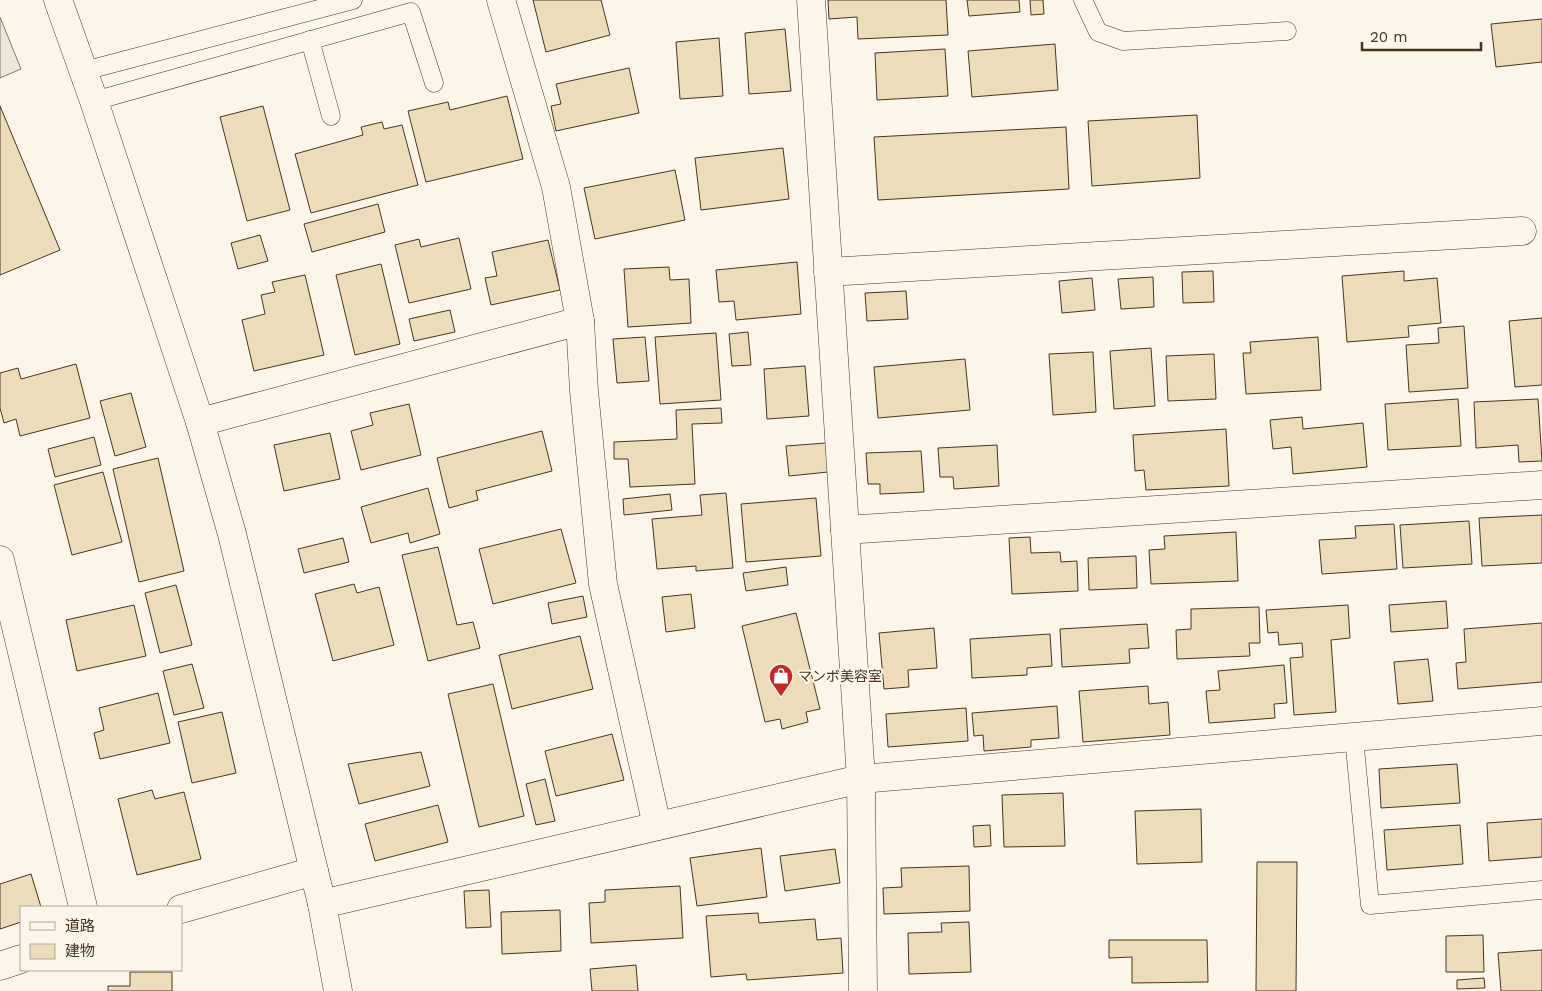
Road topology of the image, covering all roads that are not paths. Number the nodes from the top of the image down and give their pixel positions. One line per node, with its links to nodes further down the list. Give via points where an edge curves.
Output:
1 (58, 0): 8 (street)
2 (353, 0): 8 (lane)
3 (501, 0): 14 (street, via 556,187)
4 (811, 0): 13 (street)
5 (1083, 0): 6 (lane, via 1098,32 1123,41)
6 (1287, 31)
7 (310, 40): 9 (lane, via 411,12); 10 (lane); 11 (lane)
8 (84, 71): 10 (street)
9 (434, 83)
10 (94, 101): 15 (street)
11 (332, 116)
12 (1522, 231): 13 (street)
13 (828, 272): 17 (street)
14 (580, 321): 15 (street); 22 (street, via 602,584)
15 (200, 422): 23 (street, via 232,534)
16 (1542, 486): 17 (street)
17 (845, 530): 21 (street)
18 (0, 560): 26 (street)
19 (1542, 720): 20 (street)
20 (1354, 737): 21 (street); 24 (lane, via 1370,905)
21 (861, 779): 22 (street); 31 (street)
22 (657, 826): 25 (street)
23 (314, 871): 25 (street); 27 (street)
24 (1542, 890)
25 (322, 904): 30 (street)
26 (84, 906)
27 (182, 909)
28 (20, 959): 29 (street)
29 (0, 966)
30 (338, 991)
31 (864, 991)

